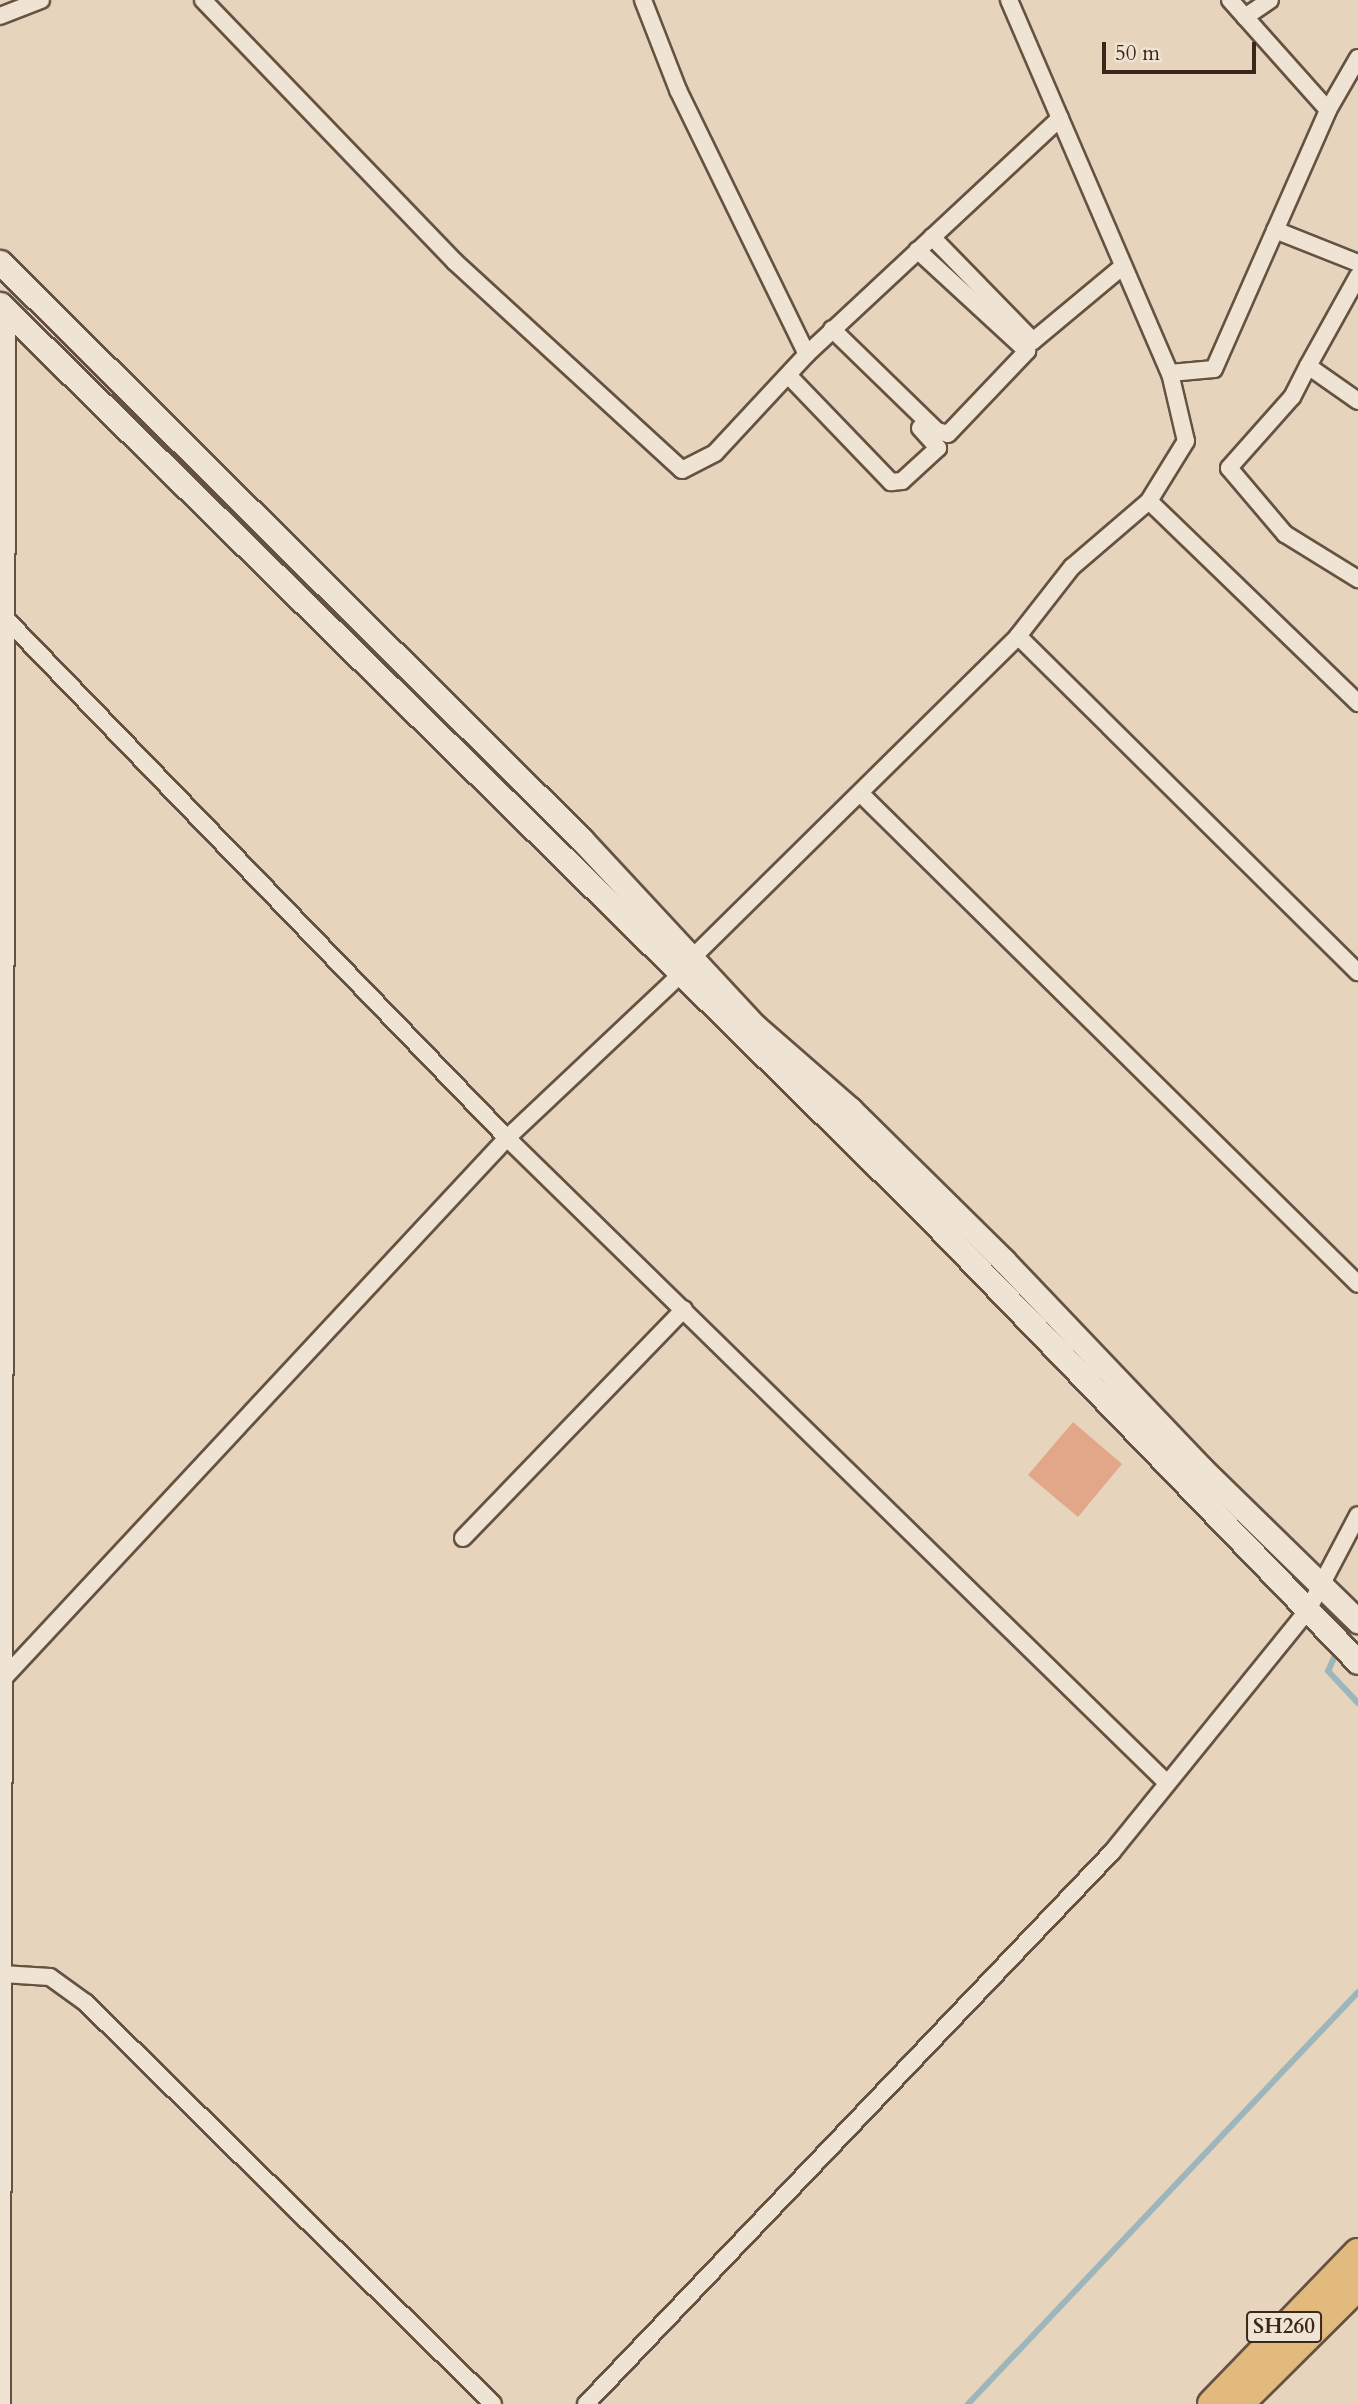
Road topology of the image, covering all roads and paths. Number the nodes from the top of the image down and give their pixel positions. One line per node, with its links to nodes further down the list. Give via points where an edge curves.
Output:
1 (41, 0): 7 (street)
2 (203, 0): 25 (street, via 454,261 682,470 715,453)
3 (643, 0): 22 (street, via 678,90)
4 (1009, 0): 11 (street)
5 (1230, 0): 8 (street)
6 (1269, 0): 8 (street)
7 (0, 16)
8 (1245, 18): 10 (street)
9 (1358, 58): 10 (street)
10 (1328, 110): 12 (street)
11 (1060, 118): 13 (street); 17 (street)
12 (1275, 230): 16 (street); 24 (street, via 1214,369)
13 (932, 237): 14 (street); 17 (street, via 1033,341)
14 (917, 250): 21 (street); 21 (street, via 1027,351 948,434 937,431)
15 (0, 262): 19 (street)
16 (1358, 263)
17 (1124, 266): 24 (street)
18 (1358, 276): 23 (street)
19 (24, 287): 20 (street); 33 (street, via 582,840)
20 (4, 308): 29 (street); 33 (street)
21 (828, 333): 22 (street); 25 (street, via 936,444 934,452 902,481 891,482)
22 (807, 354): 25 (street)
23 (1308, 366): 26 (street); 28 (street, via 1292,397 1229,468 1285,534)
24 (1170, 373): 27 (street, via 1186,441)
25 (788, 374)
26 (1358, 401)
27 (1149, 501): 30 (street, via 1072,567); 31 (street)
28 (1358, 579)
29 (9, 622): 35 (street); 44 (street)
30 (1018, 636): 32 (street); 34 (street)
31 (1358, 703)
32 (860, 793): 33 (street); 36 (street)
33 (686, 967): 35 (street); 40 (street, via 850,1109); 41 (street)
34 (1358, 972)
35 (507, 1138): 37 (street); 44 (street)
36 (1358, 1284)
37 (684, 1309): 39 (street); 45 (street)
38 (1358, 1515): 40 (street)
39 (463, 1538)
40 (1320, 1584): 41 (street); 42 (street)
41 (1308, 1610): 43 (street); 45 (street)
42 (1358, 1621)
43 (1358, 1662)
44 (2, 1680): 46 (street)
45 (1167, 1783): 54 (street, via 1112,1852)
46 (1, 1810): 47 (street)
47 (2, 1974): 48 (street); 53 (street, via 50,1977 86,2003)
48 (1, 2041): 49 (street)
49 (1, 2245): 52 (street)
50 (1358, 2253): 55 (highway, SH260)
51 (1358, 2286): 56 (highway)
52 (2, 2404)
53 (493, 2404)
54 (586, 2404)
55 (1212, 2404)
56 (1239, 2404)

